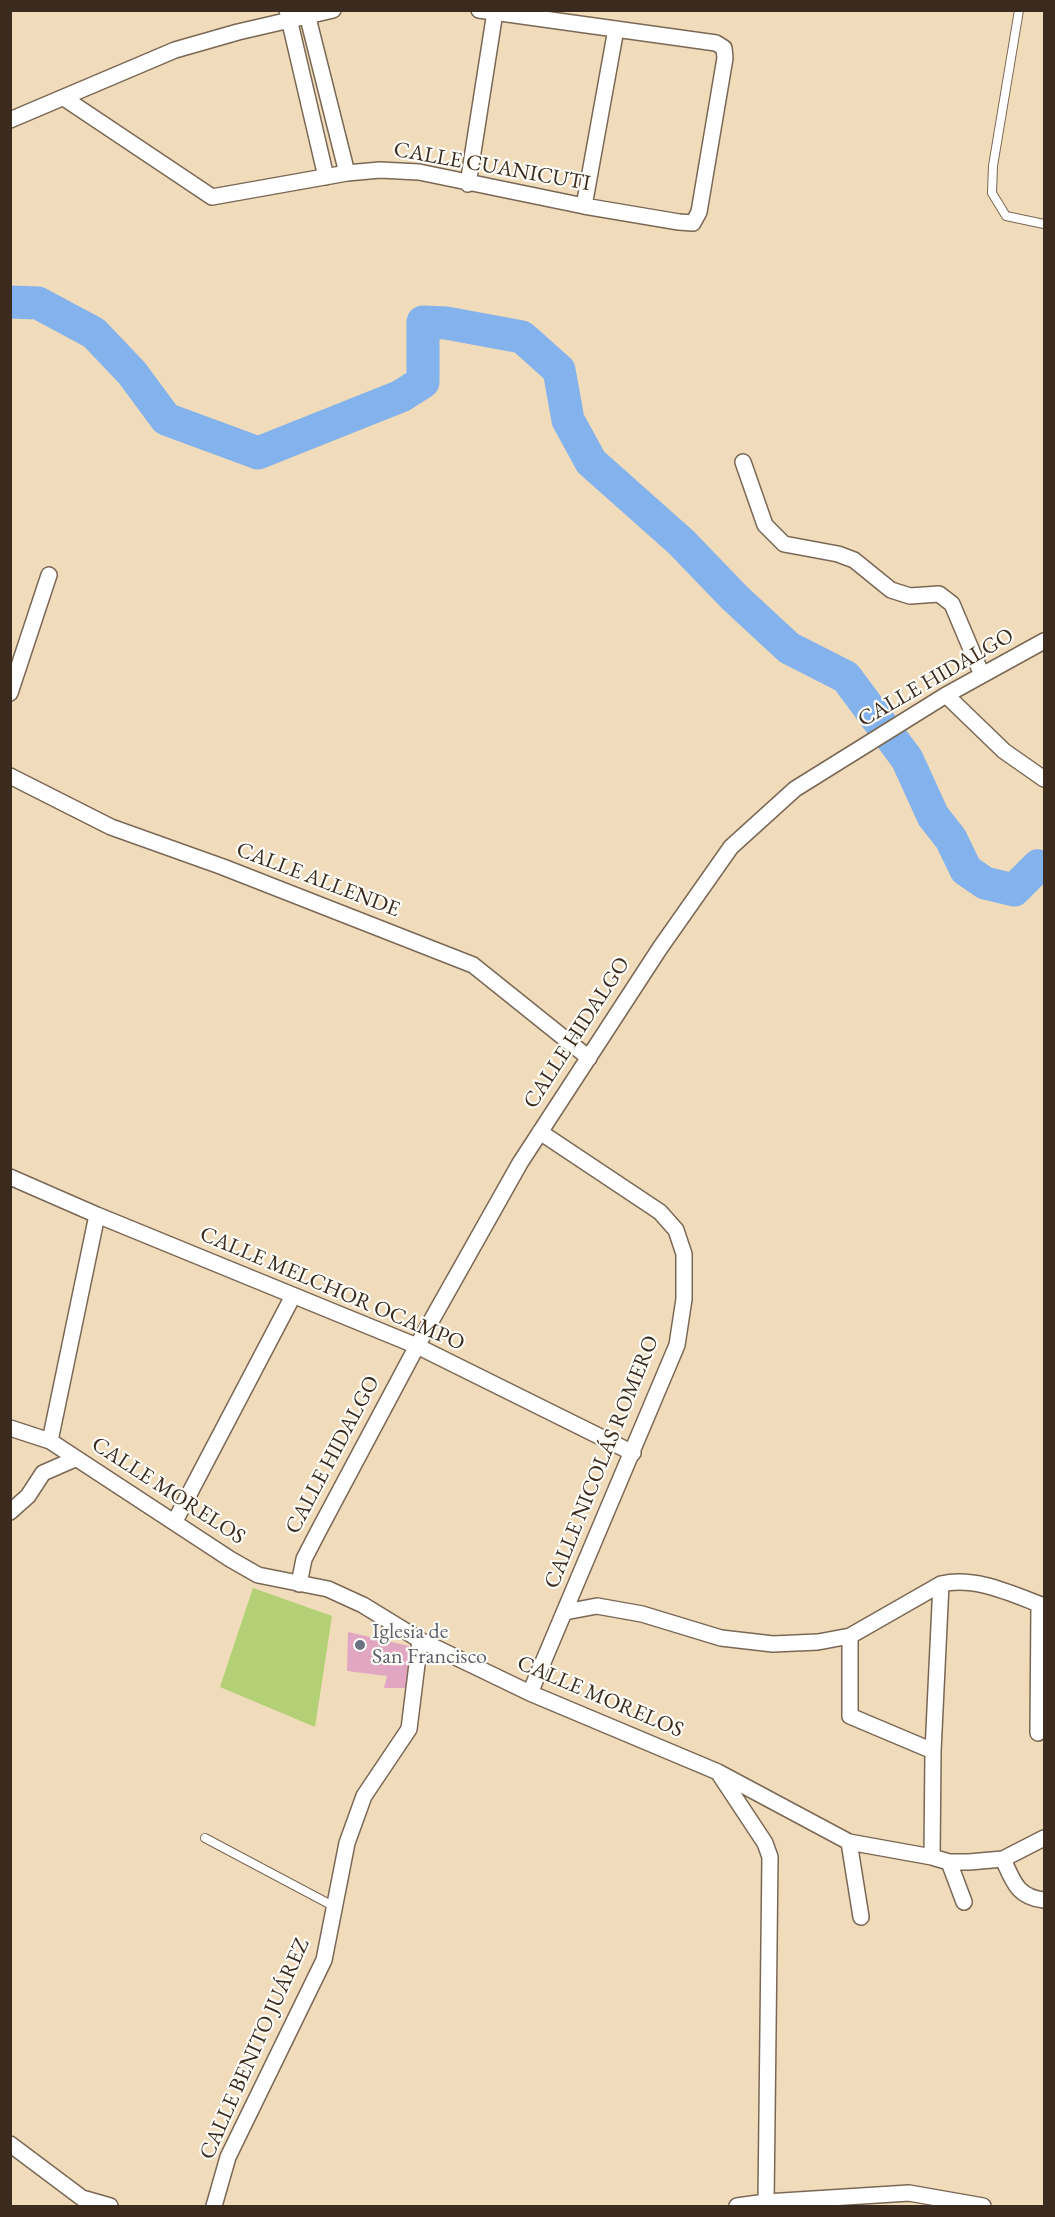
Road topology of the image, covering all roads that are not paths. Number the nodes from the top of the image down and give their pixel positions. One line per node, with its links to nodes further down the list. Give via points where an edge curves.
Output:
1 (333, 10): 5 (street)
2 (479, 10): 4 (street)
3 (1019, 10): 14 (lane, via 992,193 1006,216)
4 (495, 12): 7 (street); 12 (street)
5 (306, 13): 6 (street); 10 (street)
6 (288, 15): 8 (street, via 175,50); 11 (street)
7 (616, 29): 13 (street); 13 (street, CALLE CUANICUTI, via 716,43 724,48 699,212 693,223)
8 (64, 98): 9 (street); 11 (street, CALLE CUANICUTI, via 212,197)
9 (10, 120)
10 (347, 173): 11 (street, CALLE CUANICUTI); 12 (street, CALLE CUANICUTI, via 419,172)
11 (326, 177)
12 (468, 184): 13 (street, CALLE CUANICUTI)
13 (584, 206)
14 (1044, 224)
15 (743, 462): 18 (street, via 765,525 784,544 854,560 891,590 909,596 939,594 952,604)
16 (50, 575): 19 (street)
17 (1044, 641): 18 (street, CALLE HIDALGO)
18 (982, 675): 20 (street, CALLE HIDALGO)
19 (10, 693)
20 (944, 696): 22 (street, via 1004,751); 23 (street, CALLE HIDALGO, via 795,789 731,847)
21 (10, 776): 23 (street, CALLE ALLENDE, via 111,826 473,964)
22 (1044, 779)
23 (589, 1058): 24 (street, CALLE HIDALGO)
24 (540, 1132): 28 (street, CALLE HIDALGO); 31 (street, CALLE NICOLÁS ROMERO, via 660,1212 676,1230 684,1254 684,1299 677,1345)
25 (10, 1177): 26 (street, CALLE MELCHOR OCAMPO)
26 (97, 1215): 27 (street, CALLE MELCHOR OCAMPO); 30 (street)
27 (293, 1296): 28 (street, CALLE MELCHOR OCAMPO); 34 (street)
28 (417, 1346): 31 (street, CALLE MELCHOR OCAMPO); 35 (street, CALLE HIDALGO, via 304,1559)
29 (10, 1428): 30 (street, CALLE MORELOS)
30 (50, 1441): 32 (street, CALLE MORELOS)
31 (633, 1453): 38 (street, CALLE NICOLÁS ROMERO)
32 (75, 1459): 33 (street, via 43,1473 28,1497); 34 (street, CALLE MORELOS)
33 (10, 1512)
34 (175, 1521): 35 (street, CALLE MORELOS, via 258,1575)
35 (299, 1584): 40 (street, CALLE MORELOS, via 328,1589 363,1605)
36 (941, 1584): 37 (street, via 956,1580 978,1583); 39 (street); 44 (street)
37 (1042, 1605): 42 (street)
38 (565, 1612): 39 (street, via 597,1606 642,1614 721,1638 773,1644); 41 (street, CALLE NICOLÁS ROMERO)
39 (850, 1636): 44 (street, via 850,1716)
40 (420, 1640): 41 (street, CALLE MORELOS); 54 (street, CALLE BENITO JUÁREZ, via 408,1729 364,1796 347,1843)
41 (530, 1693): 45 (street, CALLE MORELOS)
42 (1041, 1707): 43 (street)
43 (1038, 1733)
44 (933, 1751): 49 (street)
45 (718, 1772): 48 (street, CALLE MORELOS); 57 (street, via 765,1843 770,1857)
46 (205, 1838): 54 (lane)
47 (1044, 1838): 50 (street)
48 (849, 1842): 49 (street, CALLE MORELOS); 55 (street)
49 (932, 1857): 51 (street, CALLE MORELOS)
50 (1003, 1859): 51 (street, CALLE MORELOS); 52 (street, via 1017,1889)
51 (949, 1862): 53 (street)
52 (1044, 1900)
53 (964, 1902)
54 (335, 1907): 59 (street, CALLE BENITO JUÁREZ, via 324,1960 228,2157)
55 (861, 1917)
56 (10, 2144): 58 (street, via 82,2198)
57 (766, 2202): 60 (street); 61 (street, via 909,2193)
58 (110, 2206)
59 (214, 2206)
60 (736, 2206)
61 (983, 2206)

